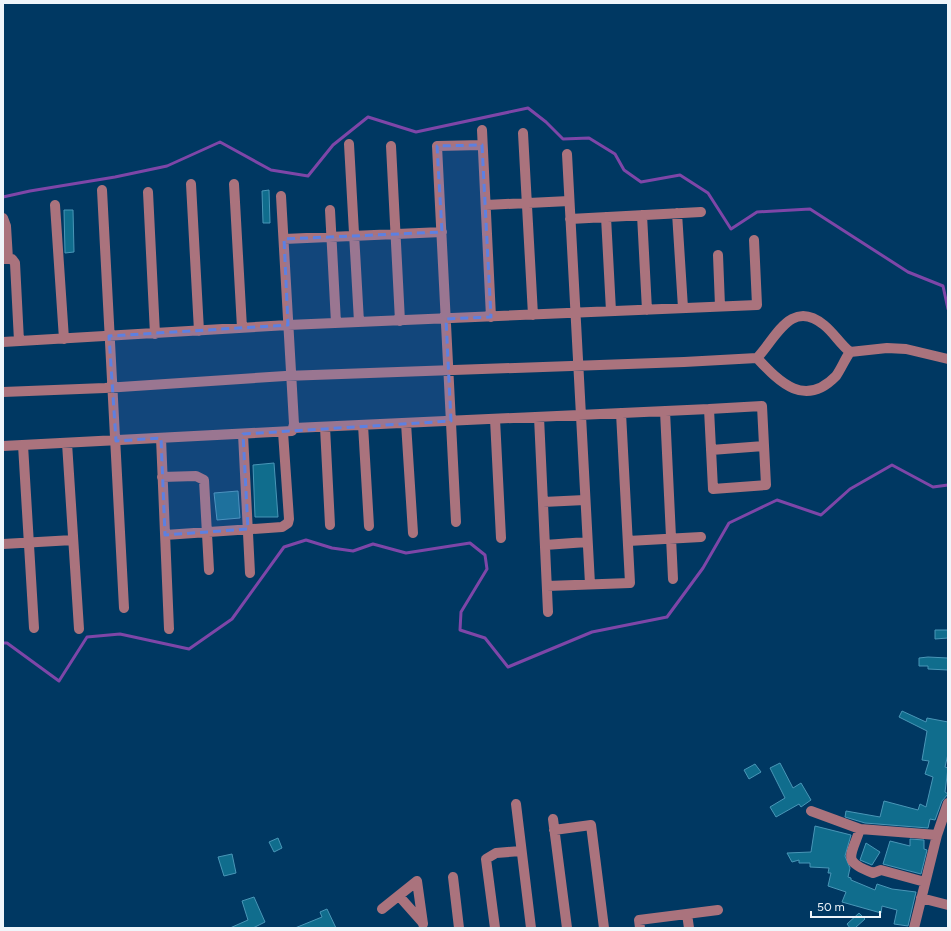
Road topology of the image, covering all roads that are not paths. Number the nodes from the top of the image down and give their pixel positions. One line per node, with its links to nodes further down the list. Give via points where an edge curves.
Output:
1 (482, 130): 4 (street)
2 (523, 133): 13 (street)
3 (349, 144): 25 (street)
4 (482, 144): 15 (street); 23 (street, via 437,146)
5 (391, 146): 24 (street)
6 (567, 154): 12 (street)
7 (191, 184): 44 (street)
8 (234, 184): 43 (street)
9 (102, 190): 46 (street)
10 (148, 192): 45 (street)
11 (281, 196): 27 (street)
12 (569, 201): 13 (street); 22 (street)
13 (527, 203): 15 (street); 36 (street)
14 (55, 205): 47 (street)
15 (486, 205): 37 (street)
16 (330, 210): 26 (street)
17 (701, 212): 18 (street)
18 (677, 214): 19 (street); 32 (street)
19 (642, 215): 20 (street); 33 (street)
20 (606, 217): 22 (street); 34 (street)
21 (3, 218): 30 (street, via 6,226)
22 (570, 218): 35 (street)
23 (442, 232): 24 (street); 38 (street)
24 (396, 234): 25 (street); 39 (street)
25 (354, 236): 26 (street); 40 (street)
26 (331, 237): 27 (street); 41 (street)
27 (284, 239): 42 (street)
28 (754, 240): 31 (street, via 757,305)
29 (718, 255): 31 (street)
30 (6, 259): 48 (street, via 14,260 15,263)
31 (720, 306): 32 (street)
32 (683, 308): 33 (street)
33 (647, 310): 34 (street)
34 (611, 311): 35 (street)
35 (576, 313): 36 (street); 53 (street)
36 (533, 315): 37 (street)
37 (492, 317): 38 (street)
38 (446, 319): 39 (street); 54 (street)
39 (400, 321): 40 (street)
40 (359, 322): 41 (street)
41 (336, 323): 42 (street)
42 (288, 326): 43 (street); 55 (street)
43 (242, 328): 44 (street)
44 (199, 331): 45 (street)
45 (155, 334): 46 (street)
46 (109, 336): 47 (street); 56 (street)
47 (64, 339): 48 (street)
48 (19, 341): 49 (street)
49 (3, 342)
50 (850, 352): 51 (street, via 837,374 826,385 815,390 799,391 784,385); 51 (street, via 816,319 799,316 777,330); 52 (street, via 906,349)
51 (758, 358): 53 (street)
52 (948, 358)
53 (578, 366): 54 (street); 61 (street)
54 (449, 371): 55 (street); 64 (street)
55 (293, 376): 56 (street); 68 (street)
56 (112, 387): 57 (street); 72 (street)
57 (3, 392)
58 (709, 408): 59 (street); 76 (street, via 762,406); 77 (street)
59 (664, 411): 60 (street); 90 (street)
60 (621, 413): 61 (street); 92 (street)
61 (580, 415): 62 (street); 79 (street)
62 (538, 417): 63 (street); 80 (street)
63 (495, 419): 64 (street); 89 (street)
64 (451, 421): 65 (street); 81 (street)
65 (406, 423): 66 (street); 86 (street)
66 (363, 425): 67 (street); 83 (street)
67 (325, 427): 68 (street); 82 (street)
68 (294, 428): 69 (street, via 292,431)
69 (283, 432): 70 (street); 84 (street, via 288,523 282,528)
70 (243, 434): 71 (street); 84 (street)
71 (161, 438): 72 (street); 78 (street)
72 (116, 441): 73 (street); 102 (street)
73 (67, 443): 74 (street); 91 (street)
74 (23, 445): 75 (street); 94 (street)
75 (3, 446)
76 (764, 446): 77 (street); 77 (street, via 766,485 713,490)
77 (711, 450)
78 (162, 478): 85 (street, via 202,478); 87 (street)
79 (585, 500): 80 (street); 93 (street)
80 (543, 502): 96 (street)
81 (456, 522)
82 (330, 525)
83 (369, 526)
84 (248, 529): 85 (street); 98 (street)
85 (208, 532): 87 (street); 97 (street)
86 (412, 533)
87 (165, 535): 106 (street)
88 (701, 537): 90 (street)
89 (501, 538)
90 (671, 538): 92 (street); 99 (street)
91 (73, 540): 94 (street); 105 (street)
92 (628, 541): 100 (street, via 630,583)
93 (587, 542): 96 (street); 100 (street)
94 (30, 543): 95 (street); 104 (street)
95 (3, 544)
96 (545, 545): 101 (street)
97 (209, 570)
98 (250, 573)
99 (673, 580)
100 (590, 584): 101 (street)
101 (547, 586): 103 (street)
102 (124, 608)
103 (548, 612)
104 (34, 628)
105 (79, 629)
106 (169, 630)
107 (948, 803): 111 (street)
108 (516, 804): 115 (street)
109 (811, 811): 112 (street)
110 (552, 818): 113 (street)
111 (946, 819): 114 (street)
112 (860, 829): 114 (street); 117 (street, via 851,858 852,863 873,873 881,870)
113 (554, 830): 128 (street); 129 (street, via 591,825)
114 (937, 835): 117 (street)
115 (522, 851): 126 (street, via 496,853 486,859); 127 (street)
116 (453, 877): 125 (street)
117 (925, 882): 119 (street)
118 (399, 896): 121 (street); 124 (street); 124 (street, via 417,880)
119 (921, 898): 120 (street); 132 (street)
120 (948, 905)
121 (382, 909)
122 (718, 910): 123 (street)
123 (687, 914): 130 (street, via 639,920); 131 (street)
124 (425, 926)
125 (459, 928)
126 (495, 928)
127 (531, 928)
128 (567, 928)
129 (604, 928)
130 (640, 928)
131 (689, 928)
132 (914, 928)

